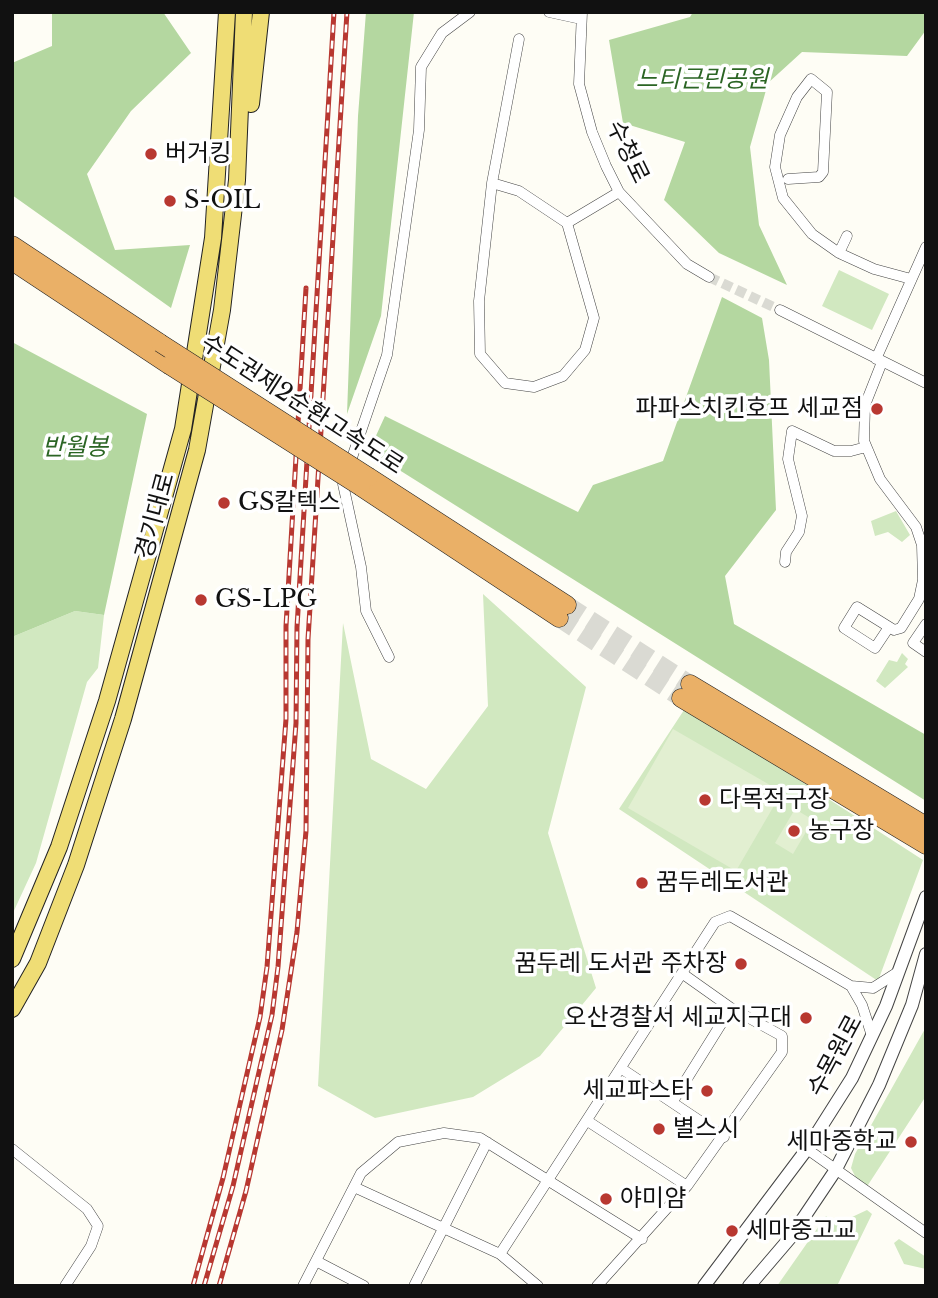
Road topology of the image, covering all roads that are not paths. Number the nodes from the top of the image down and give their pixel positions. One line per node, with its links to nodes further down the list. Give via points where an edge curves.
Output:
1 (216, 12): 9 (main road)
2 (227, 12): 9 (main road, 경기대로)
3 (244, 12): 10 (main road, 경기대로)
4 (261, 12): 10 (main road, via 249,120)
5 (470, 12): 34 (street, via 442,33 421,67 419,130 387,355 343,484 366,611)
6 (549, 12): 7 (street)
7 (582, 16): 13 (street, 수청로, via 579,83 592,132)
8 (519, 39): 12 (street)
9 (226, 41): 39 (main road, 경기대로, via 214,225 183,429 107,701 60,847)
10 (239, 142): 44 (main road, 경기대로, via 222,310 197,450 123,719 76,865 38,963)
11 (789, 180): 18 (street, via 818,177 823,172 827,92 811,79 797,97 780,135 775,167 783,198 812,234)
12 (492, 183): 14 (street, via 519,191); 14 (street, via 479,302 480,354 505,383 534,387 563,376 585,350 594,318)
13 (619, 192): 14 (street); 20 (street, 수청로, via 687,264)
14 (566, 223)
15 (847, 236): 18 (street)
16 (12, 245): 26 (highway, 수도권제2순환고속도로, bridge)
17 (926, 247): 21 (street)
18 (839, 253): 21 (street)
19 (13, 262): 26 (highway, 수도권제2순환고속도로, bridge, via 169,365)
20 (709, 277)
21 (911, 279): 23 (street)
22 (780, 310): 23 (street)
23 (879, 360): 24 (street); 25 (street, via 865,405)
24 (926, 383)
25 (866, 447): 27 (street, via 880,479); 28 (street, via 834,451 792,432 788,459 802,516)
26 (365, 482): 29 (highway, 수도권제2순환고속도로)
27 (922, 535): 30 (street, via 924,572)
28 (785, 562)
29 (563, 611)
30 (912, 612): 31 (street); 32 (street, via 905,625 894,630)
31 (926, 622): 33 (street, via 913,643)
32 (889, 626): 32 (street, via 857,607 844,628 876,648)
33 (926, 652)
34 (389, 657)
35 (926, 826): 36 (highway, via 685,691)
36 (926, 845)
37 (926, 897): 40 (street, 수목원로)
38 (926, 954): 53 (street, 수목원로, via 912,1005 879,1085)
39 (12, 959)
40 (898, 972): 42 (street, via 873,988); 45 (street, 수목원로)
41 (683, 974): 42 (street, via 715,922 730,916); 43 (street); 46 (street)
42 (850, 986): 45 (street)
43 (731, 1008): 47 (street); 49 (street, via 782,1037 782,1052)
44 (12, 1009)
45 (872, 1036): 52 (street, 수목원로, via 852,1078)
46 (622, 1069): 47 (street); 48 (street)
47 (673, 1101): 49 (street)
48 (589, 1122): 54 (street); 55 (street)
49 (724, 1137): 55 (street)
50 (487, 1142): 54 (street); 56 (street, via 444,1133 398,1142 361,1173); 57 (street)
51 (12, 1149): 62 (street, via 87,1209 99,1226 92,1246)
52 (807, 1149): 53 (street); 68 (street, 수목원로)
53 (835, 1171): 58 (street); 69 (street, 수목원로)
54 (551, 1180): 59 (street); 60 (street)
55 (687, 1186): 59 (street)
56 (354, 1187): 57 (street); 61 (street)
57 (442, 1226): 60 (street); 65 (street)
58 (926, 1233)
59 (642, 1239): 67 (street)
60 (500, 1254): 66 (street)
61 (316, 1261): 63 (street); 64 (street)
62 (65, 1286)
63 (303, 1286)
64 (364, 1286)
65 (414, 1286)
66 (538, 1286)
67 (597, 1286)
68 (704, 1286)
69 (749, 1286)

